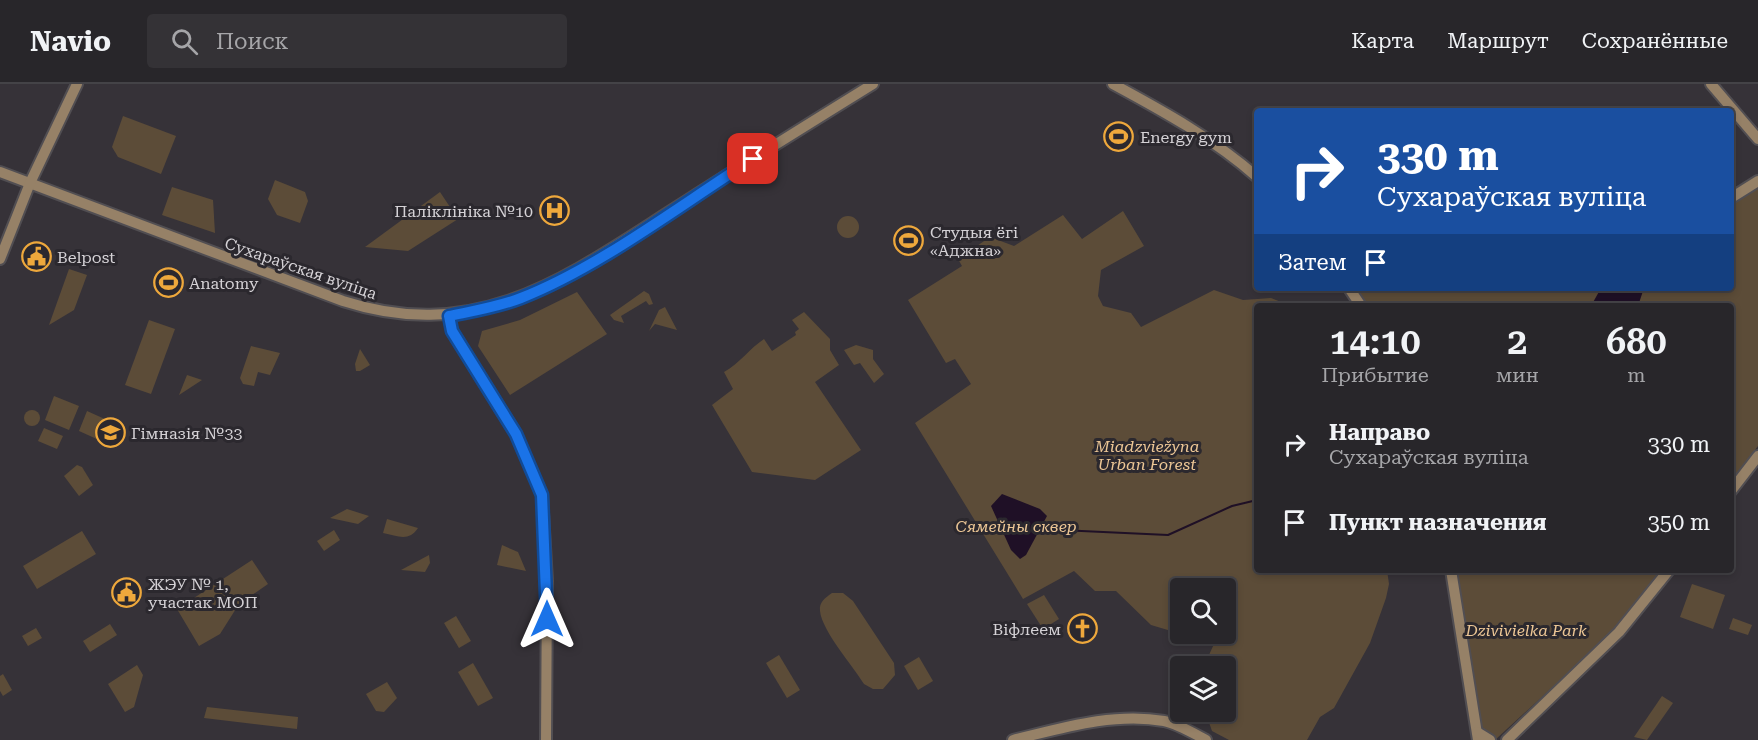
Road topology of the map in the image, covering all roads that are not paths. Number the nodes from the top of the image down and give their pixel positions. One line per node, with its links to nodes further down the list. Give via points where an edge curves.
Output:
1 (77, 84): 11 (main road)
2 (873, 84): 14 (main road, Сухараўская вуліца, via 573,273 511,302)
3 (1113, 84): 9 (main road, via 1185,124)
4 (1711, 84): 5 (main road)
5 (1732, 108)
6 (1734, 111): 7 (main road)
7 (1758, 139)
8 (0, 172): 11 (main road, Сухараўская вуліца)
9 (1254, 174)
10 (1758, 181): 12 (main road)
11 (30, 183): 13 (main road); 14 (main road, Сухараўская вуліца, via 363,308)
12 (1734, 196)
13 (0, 259)
14 (449, 316): 20 (main road, via 452,331 516,434 542,495 547,581)
15 (1758, 456): 16 (main road)
16 (1734, 487)
17 (1451, 573): 19 (main road)
18 (1667, 573): 24 (main road, via 1620,632)
19 (1477, 736): 23 (main road)
20 (546, 740)
21 (1013, 740): 22 (main road, via 1103,720 1141,719 1166,722)
22 (1206, 740)
23 (1490, 740)
24 (1507, 740)

